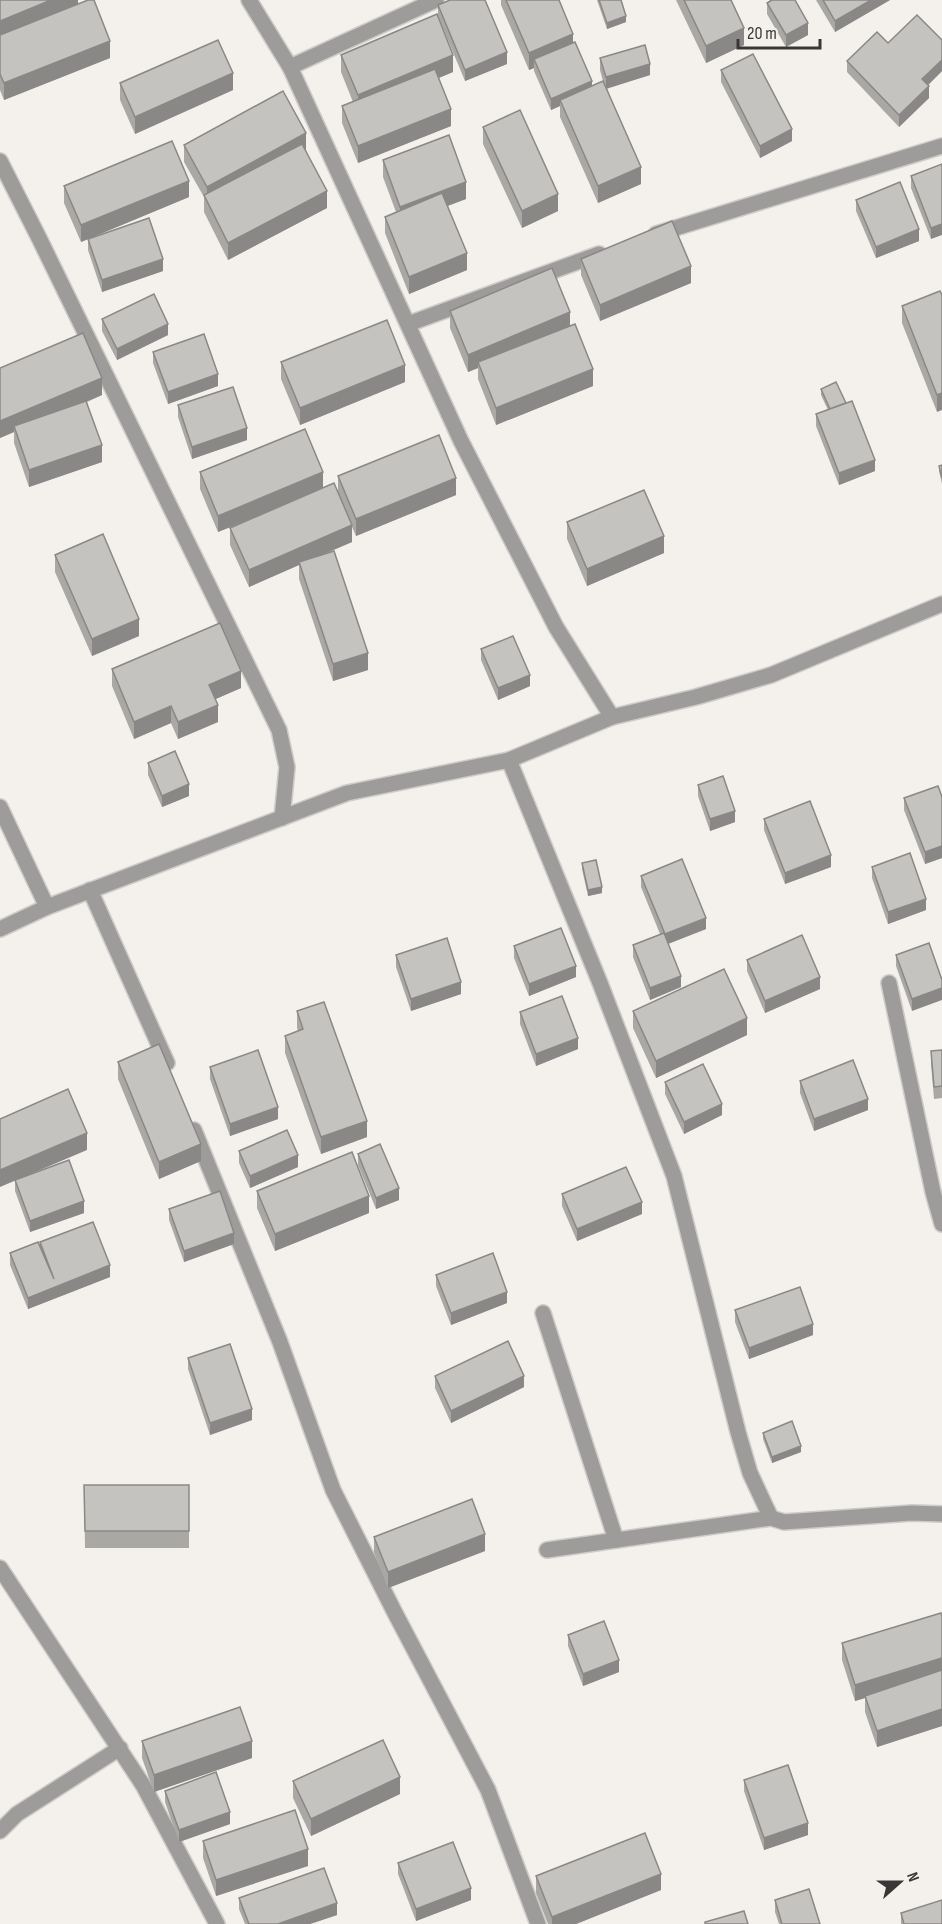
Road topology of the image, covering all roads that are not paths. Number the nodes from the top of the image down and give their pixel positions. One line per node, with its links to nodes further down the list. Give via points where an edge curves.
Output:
1 (249, 0): 3 (street)
2 (436, 0): 3 (street)
3 (290, 67): 8 (street)
4 (942, 146): 6 (street)
5 (0, 161): 13 (street, via 279,730 287,767)
6 (647, 237)
7 (614, 249): 8 (street)
8 (408, 324): 10 (street, via 461,441 550,617)
9 (942, 604): 10 (street, via 771,675)
10 (612, 717): 11 (street)
11 (509, 760): 13 (street, via 347,793); 23 (street, via 674,1176 738,1432 750,1473)
12 (0, 807): 15 (street)
13 (282, 818): 14 (street)
14 (90, 890): 15 (street); 18 (street)
15 (47, 907): 16 (street)
16 (0, 929)
17 (889, 983): 20 (street)
18 (170, 1072)
19 (188, 1115): 30 (street, via 279,1342 333,1490 488,1790)
20 (942, 1224)
21 (543, 1313): 24 (street)
22 (942, 1514): 23 (street, via 784,1522)
23 (771, 1518): 24 (street)
24 (616, 1540): 25 (street)
25 (547, 1550)
26 (0, 1568): 27 (street)
27 (120, 1748): 28 (street, via 17,1814); 29 (street)
28 (0, 1831)
29 (217, 1924)
30 (538, 1924)

